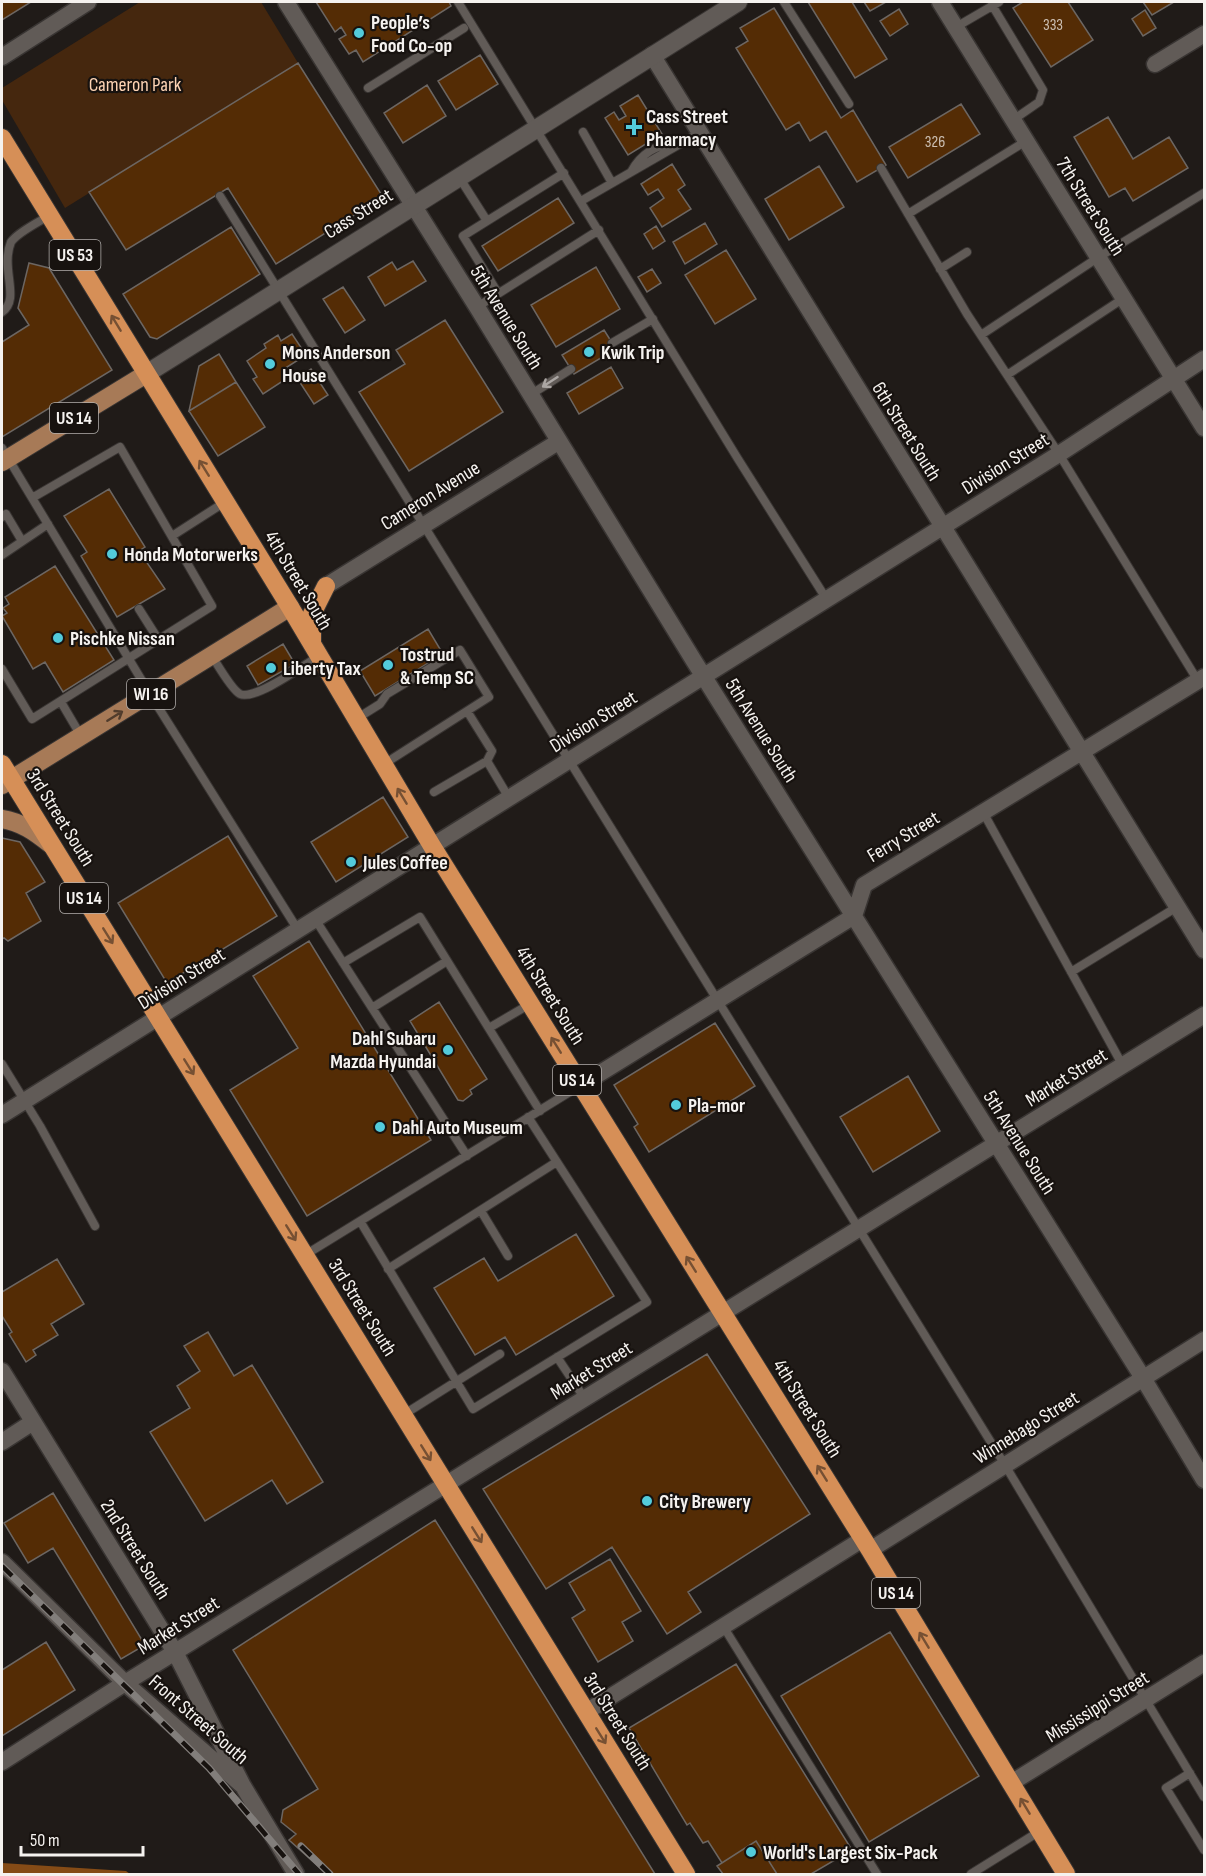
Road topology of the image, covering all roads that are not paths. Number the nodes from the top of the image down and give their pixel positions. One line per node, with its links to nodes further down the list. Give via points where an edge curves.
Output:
1 (88, 2): 12 (street)
2 (286, 2): 29 (street, 5th Avenue South)
3 (458, 2): 17 (lane)
4 (738, 2): 11 (main road, Cass Street)
5 (784, 2): 15 (lane)
6 (941, 3): 8 (street, 7th Street South)
7 (995, 3): 8 (lane); 16 (lane, via 1043,90 1039,102)
8 (956, 27): 16 (street, 7th Street South)
9 (464, 28): 14 (lane)
10 (1204, 34): 13 (street)
11 (652, 56): 17 (main road, Cass Street); 19 (street, 6th Street South)
12 (2, 57)
13 (1155, 64)
14 (368, 88)
15 (849, 104)
16 (1013, 120): 21 (street, 7th Street South)
17 (537, 128): 23 (lane); 24 (main road, Cass Street)
18 (583, 132): 25 (lane)
19 (699, 133): 25 (lane); 60 (street, 6th Street South)
20 (2, 138): 31 (highway, 4th Street South / US 53)
21 (1026, 141): 30 (lane); 35 (street, 7th Street South)
22 (881, 168): 30 (lane)
23 (564, 173): 28 (lane); 32 (lane)
24 (459, 177): 29 (main road, Cass Street); 32 (lane)
25 (612, 183): 28 (lane)
26 (1204, 193): 35 (lane)
27 (220, 196): 37 (lane)
28 (581, 201): 33 (lane)
29 (414, 205): 37 (main road, Cass Street); 40 (street, 5th Avenue South)
30 (908, 214): 36 (lane)
31 (50, 215): 41 (lane, via 12,240 6,250 3,276 10,297); 47 (highway, 4th Street South / US 53, one-way to 31)
32 (487, 221): 38 (lane, via 463,236)
33 (599, 230): 38 (lane); 42 (lane)
34 (967, 252): 36 (lane)
35 (1099, 257): 39 (street, 7th Street South); 43 (lane)
36 (940, 269): 43 (lane)
37 (279, 290): 47 (main road, Cass Street); 59 (lane)
38 (498, 293): 40 (lane)
39 (1124, 298): 48 (lane); 49 (street, 7th Street South)
40 (477, 307): 50 (street, 5th Avenue South)
41 (2, 312)
42 (653, 319): 44 (lane); 65 (lane)
43 (981, 335): 48 (lane)
44 (612, 343)
45 (1204, 359): 49 (street, Division Street)
46 (571, 369): 50 (lane, one-way to 50)
47 (146, 374): 54 (main road, Cass Street / US 14); 56 (highway, 4th Street South / US 14, one-way to 47)
48 (1007, 375): 53 (lane)
49 (1174, 379): 51 (street, 7th Street South); 53 (street, Division Street)
50 (530, 394): 52 (street, 5th Avenue South)
51 (1204, 428)
52 (558, 442): 59 (street, Cameron Avenue); 73 (street, 5th Avenue South)
53 (1059, 454): 60 (street, Division Street); 74 (lane)
54 (4, 456): 55 (lane)
55 (32, 498): 58 (lane); 61 (lane, via 120,447)
56 (225, 502): 61 (lane); 66 (highway, 4th Street South / US 14)
57 (2, 517): 62 (lane, via 6,514)
58 (48, 524): 62 (lane); 71 (lane)
59 (425, 524): 64 (street, Cameron Avenue); 81 (lane)
60 (942, 527): 65 (street, Division Street); 80 (street, 6th Street South)
61 (172, 537): 68 (lane, via 212,606)
62 (22, 541): 63 (lane)
63 (2, 555)
64 (326, 586): 69 (highway, via 312,614)
65 (826, 600): 73 (street, Division Street)
66 (290, 607): 69 (highway, 4th Street South / US 14); 70 (main road, WI 16)
67 (139, 609): 68 (lane)
68 (158, 639): 71 (lane)
69 (315, 650): 70 (lane, via 259,692 245,695 236,692); 78 (highway, 4th Street South / US 14)
70 (212, 656): 75 (main road, WI 16)
71 (128, 658): 75 (lane); 76 (lane)
72 (3, 675): 76 (lane, via 32,719)
73 (704, 676): 81 (street, Division Street); 92 (street, 5th Avenue South)
74 (1201, 679): 80 (street, Ferry Street)
75 (150, 694): 79 (main road, WI 16, one-way to 75); 94 (lane)
76 (62, 702): 79 (lane)
77 (467, 711): 78 (lane, via 489,697 460,650 387,694 380,704); 82 (lane, via 492,751); 83 (lane)
78 (356, 719): 83 (highway, 4th Street South / US 14)
79 (81, 736): 84 (main road, WI 16)
80 (1082, 752): 87 (street, Ferry Street); 91 (street, 6th Street South)
81 (569, 760): 86 (street, Division Street); 99 (lane)
82 (487, 761): 85 (lane); 86 (lane)
83 (384, 764): 90 (highway, 4th Street South / US 14, one-way to 83)
84 (5, 776): 89 (highway, 3rd Street South / US 14)
85 (434, 792)
86 (509, 798): 90 (street, Division Street)
87 (983, 812): 92 (street, Ferry Street, via 864,885); 98 (lane)
88 (2, 819): 89 (main road, via 30,829)
89 (51, 844): 103 (highway, 3rd Street South / US 14, one-way to 103)
90 (432, 846): 93 (street, Division Street); 100 (highway, 4th Street South / US 14)
91 (1177, 907): 95 (street, 6th Street South); 98 (lane)
92 (854, 916): 99 (street); 112 (street, 5th Avenue South)
93 (315, 919): 94 (street, Division Street); 97 (lane)
94 (297, 930): 103 (street, Division Street)
95 (1204, 950)
96 (447, 961): 97 (lane, via 420,917); 101 (lane); 104 (lane)
97 (343, 963): 101 (lane)
98 (1071, 972): 106 (lane)
99 (717, 1002): 107 (street); 118 (lane)
100 (530, 1004): 104 (lane); 107 (highway, 4th Street South / US 14, one-way to 100)
101 (372, 1008): 113 (lane)
102 (1204, 1016): 106 (street, Market Street)
103 (158, 1017): 108 (street, Division Street); 119 (highway, 3rd Street South / US 14, one-way to 119)
104 (489, 1028): 109 (lane)
105 (2, 1064): 108 (lane)
106 (1123, 1066): 112 (street, Market Street)
107 (581, 1086): 109 (lane); 122 (highway, 4th Street South / US 14, one-way to 107)
108 (24, 1101): 110 (street, Division Street); 117 (lane)
109 (540, 1111): 111 (lane)
110 (2, 1115)
111 (528, 1117): 113 (lane); 114 (lane)
112 (996, 1144): 118 (street, Market Street); 127 (street, 5th Avenue South)
113 (466, 1155): 116 (lane)
114 (555, 1163): 115 (lane); 125 (lane, via 647,1302)
115 (481, 1211): 120 (lane); 121 (lane)
116 (360, 1221): 119 (lane); 121 (lane)
117 (95, 1226)
118 (858, 1230): 122 (street, Market Street); 133 (lane)
119 (304, 1255): 130 (highway, 3rd Street South / US 14)
120 (508, 1256)
121 (388, 1269): 128 (lane)
122 (722, 1314): 129 (street, Market Street); 136 (highway, 4th Street South / US 14, one-way to 122)
123 (1204, 1340): 127 (street, Winnebago Street)
124 (500, 1354): 128 (lane)
125 (557, 1358): 128 (lane, via 473,1409); 129 (lane)
126 (2, 1371): 131 (street, 2nd Street South)
127 (1143, 1378): 133 (street, Winnebago Street); 134 (street, 5th Avenue South)
128 (456, 1382): 130 (lane)
129 (585, 1399): 135 (street, Market Street)
130 (403, 1415): 135 (highway, 3rd Street South / US 14, one-way to 135)
131 (33, 1422): 132 (street); 139 (street, 2nd Street South)
132 (2, 1442)
133 (1005, 1465): 136 (street, Winnebago Street); 142 (lane)
134 (1204, 1480)
135 (446, 1485): 139 (street, Market Street); 143 (highway, 3rd Street South / US 14, one-way to 143)
136 (866, 1544): 138 (street, Winnebago Street); 146 (highway, 4th Street South / US 14, one-way to 136)
137 (2, 1562): 141 (street, Front Street South)
138 (723, 1626): 143 (street, Winnebago Street); 154 (lane)
139 (175, 1652): 141 (street, Market Street); 147 (street, 2nd Street South)
140 (1204, 1663): 142 (street, Mississippi Street)
141 (125, 1683): 144 (street, Market Street); 147 (street, Front Street South)
142 (1146, 1700): 145 (lane); 146 (street, Mississippi Street)
143 (586, 1712): 153 (highway, 3rd Street South / US 14, one-way to 153)
144 (2, 1762)
145 (1190, 1773): 148 (lane); 150 (lane, via 1166,1788)
146 (1011, 1783): 149 (highway, 4th Street South / US 14, one-way to 146)
147 (243, 1786): 152 (street, Front Street South)
148 (1204, 1797)
149 (1040, 1831): 151 (highway, 4th Street South / US 14); 155 (lane)
150 (1204, 1850)
151 (1065, 1874)
152 (296, 1875)
153 (686, 1875)
154 (877, 1875)
155 (970, 1875)

